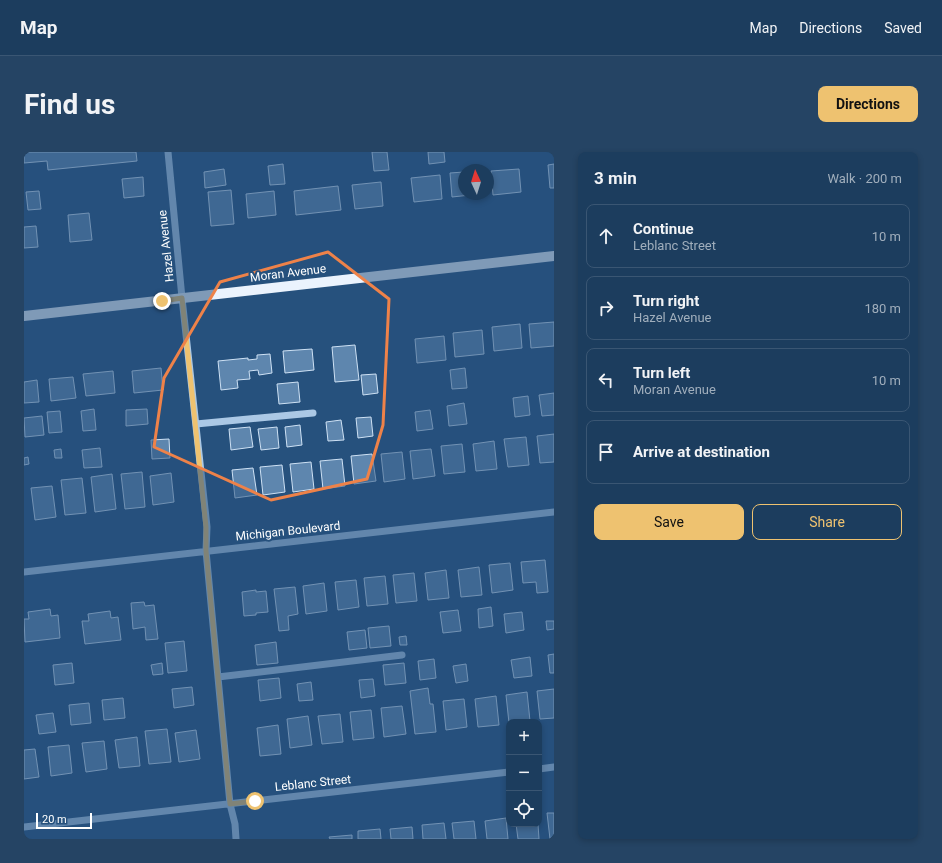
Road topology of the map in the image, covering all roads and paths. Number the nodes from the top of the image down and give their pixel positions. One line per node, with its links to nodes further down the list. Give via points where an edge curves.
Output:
1 (168, 152): 3 (street, Hazel Avenue)
2 (554, 256): 3 (main road, Moran Avenue)
3 (182, 298): 4 (main road, Moran Avenue); 6 (street, Hazel Avenue)
4 (24, 316)
5 (313, 413): 6 (street)
6 (196, 424): 8 (street, Hazel Avenue)
7 (554, 512): 8 (street, Michigan Boulevard)
8 (206, 551): 9 (street, Michigan Boulevard); 11 (street, Hazel Avenue)
9 (24, 572)
10 (402, 656): 11 (street)
11 (218, 677): 15 (street, Hazel Avenue)
12 (554, 767): 13 (street)
13 (542, 769)
14 (506, 772): 15 (street, Leblanc Street)
15 (230, 804): 16 (street, Leblanc Street); 17 (street, Hazel Avenue)
16 (24, 827)
17 (236, 839)

